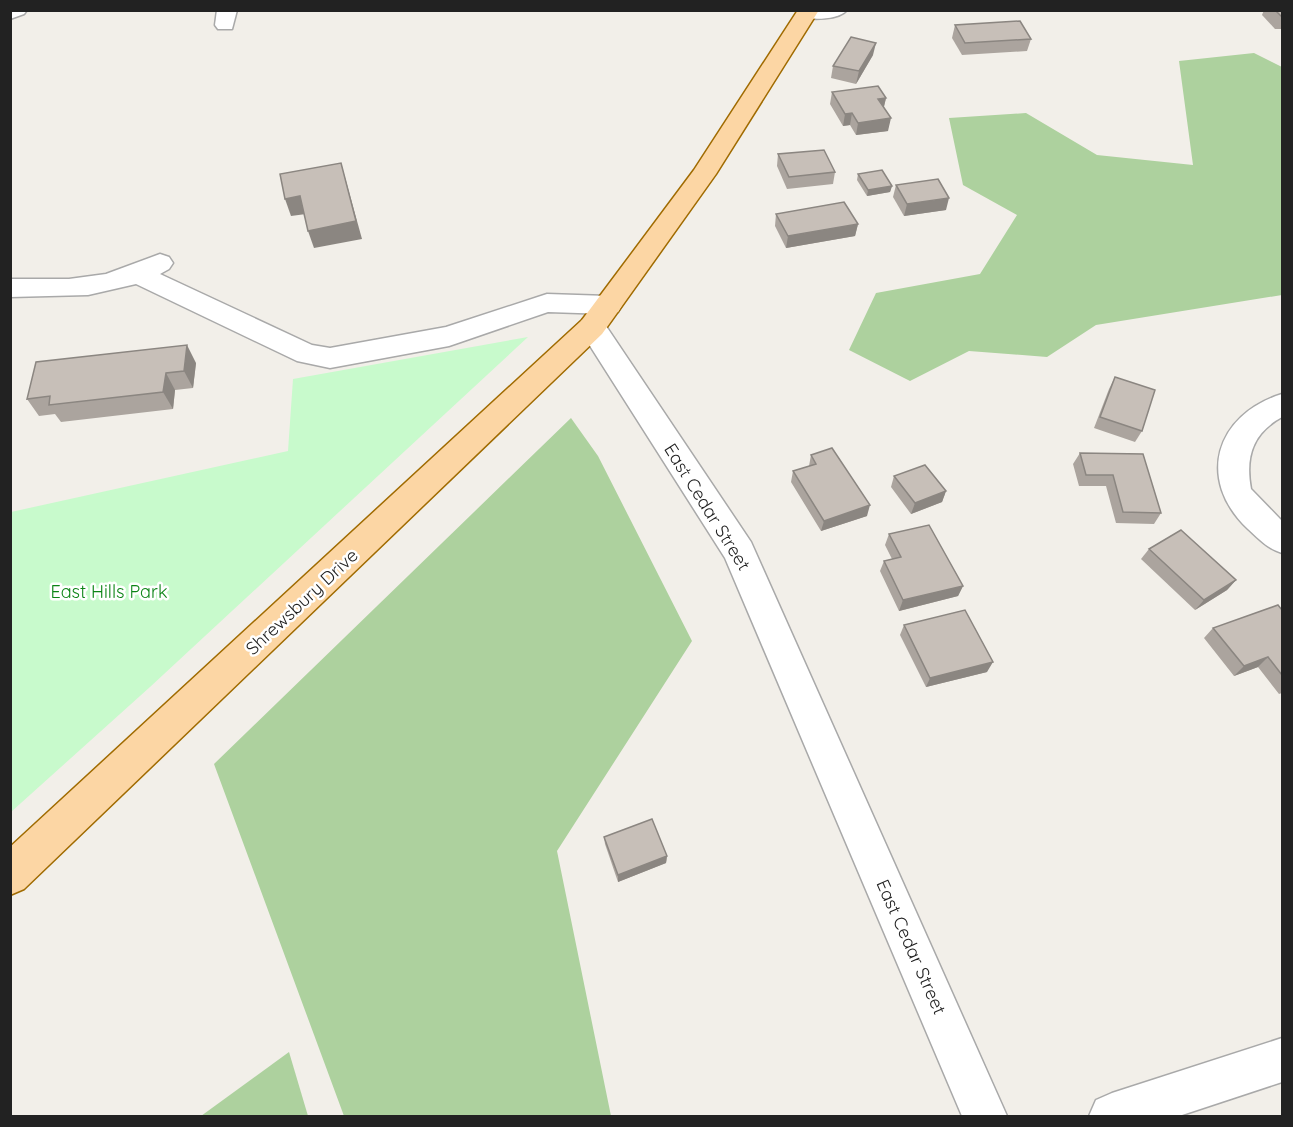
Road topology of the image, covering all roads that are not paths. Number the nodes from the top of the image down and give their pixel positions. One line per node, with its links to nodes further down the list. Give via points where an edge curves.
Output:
1 (17, 10): 4 (street)
2 (837, 10): 3 (street)
3 (809, 12): 6 (main road, via 704,174)
4 (10, 13)
5 (10, 288): 6 (street, via 103,285 151,268 209,310 307,354 330,358 449,336 547,303)
6 (600, 316): 9 (main road, Shrewsbury Drive, via 544,375); 11 (street, East Cedar Street, via 739,552)
7 (1282, 405): 8 (street, via 1265,411 1241,432 1232,459 1236,492)
8 (1282, 540)
9 (10, 875)
10 (1282, 1060): 12 (street)
11 (985, 1116)
12 (1112, 1116)

